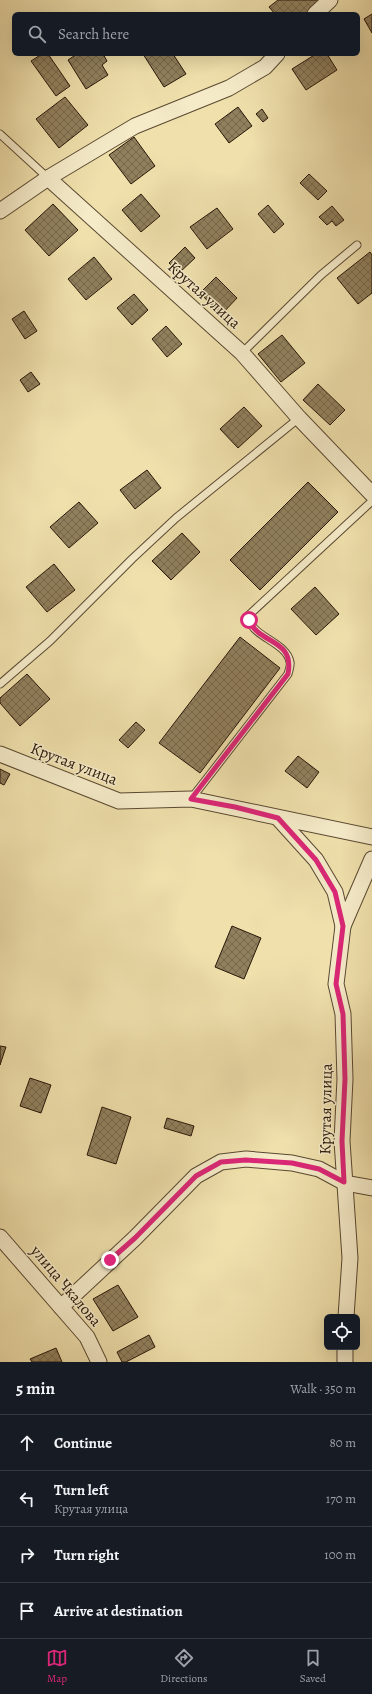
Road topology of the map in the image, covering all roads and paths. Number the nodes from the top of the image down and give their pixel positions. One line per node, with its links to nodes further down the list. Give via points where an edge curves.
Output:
1 (330, 0): 2 (street)
2 (317, 12)
3 (275, 56): 5 (street, via 265,67 229,88 135,126)
4 (0, 134): 5 (lane, Крутая улица)
5 (48, 178): 6 (street); 8 (street, Крутая улица)
6 (0, 211)
7 (357, 245): 8 (lane, via 321,275)
8 (242, 353): 9 (street, Крутая улица)
9 (299, 418): 10 (street, Крутая улица); 12 (lane, via 176,518 50,641)
10 (372, 494)
11 (372, 501): 14 (lane, via 250,614 251,626 285,651 290,663 288,674)
12 (0, 684)
13 (0, 754): 14 (street, Крутая улица, via 119,801)
14 (191, 799): 15 (street, Крутая улица)
15 (278, 818): 16 (street, Крутая улица); 18 (street, Крутая улица, via 316,860 324,873 335,892)
16 (372, 837)
17 (372, 859): 18 (street, Крутая улица)
18 (343, 926): 19 (street, Крутая улица, via 336,984 343,1014)
19 (344, 1182): 20 (street); 22 (street, via 319,1169 292,1163 246,1160 221,1162 196,1176 135,1238); 23 (street, Крутая улица, via 350,1258)
20 (372, 1188)
21 (0, 1237): 22 (street, улица Чкалова)
22 (61, 1307): 25 (street, улица Чкалова, via 87,1337)
23 (346, 1314)
24 (345, 1350): 26 (street)
25 (99, 1362)
26 (345, 1362)

